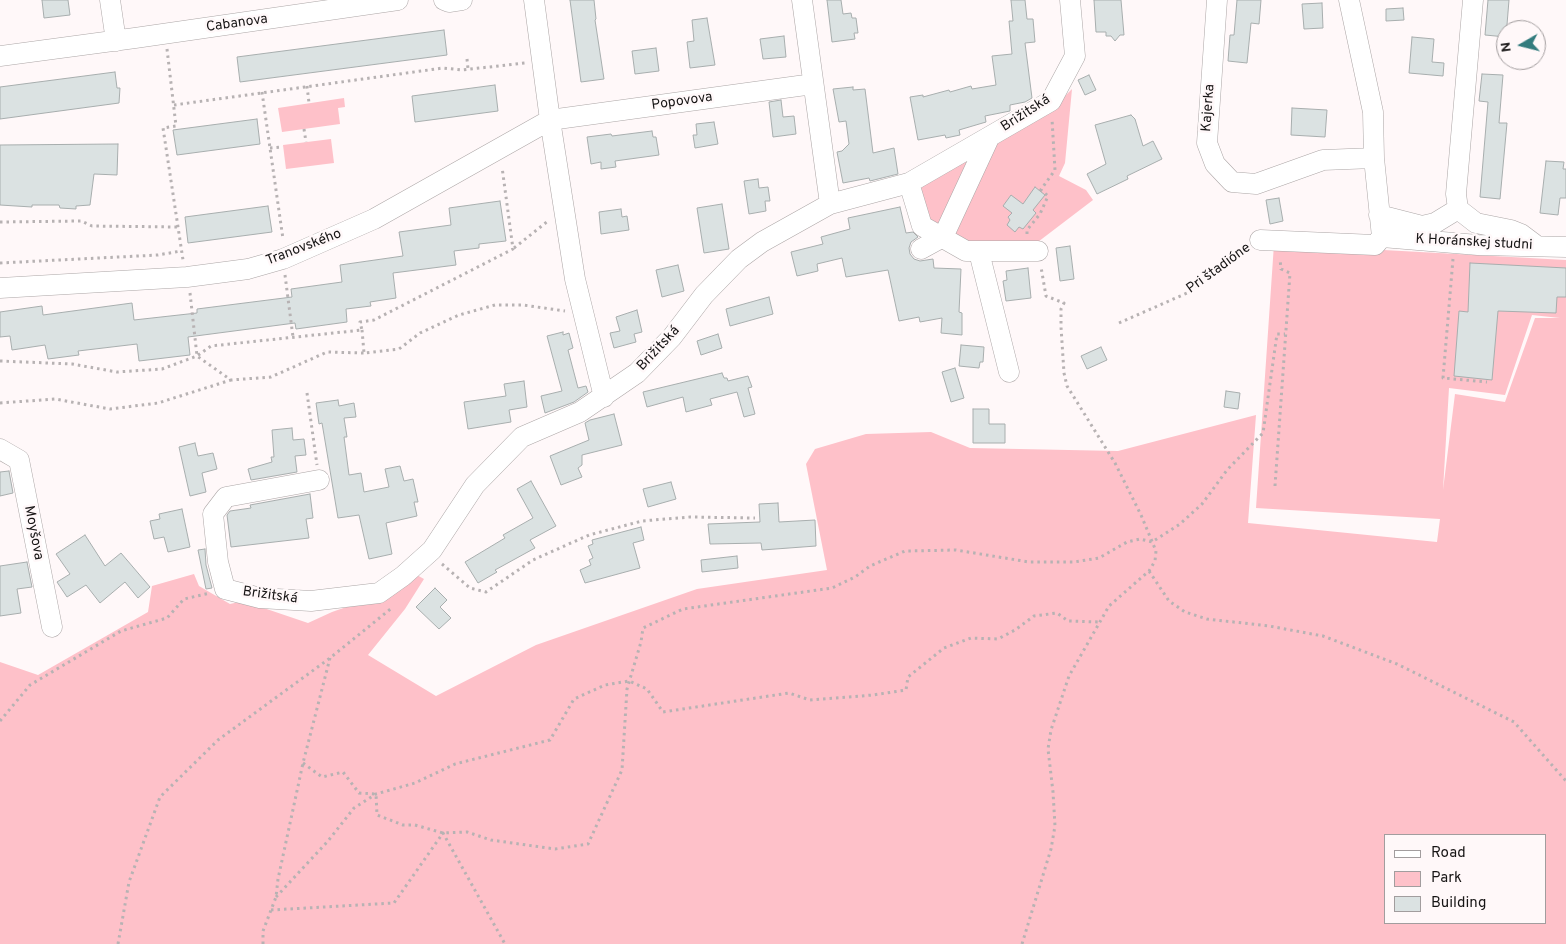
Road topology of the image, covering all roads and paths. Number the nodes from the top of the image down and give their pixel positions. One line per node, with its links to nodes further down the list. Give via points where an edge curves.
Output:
1 (110, 0): 13 (street)
2 (398, 0): 11 (street, Cabanova)
3 (444, 0): 4 (street)
4 (462, 0)
5 (534, 0): 24 (street)
6 (802, 0): 18 (street)
7 (1070, 0): 21 (street, Brižitská, via 1075,56)
8 (1217, 0): 30 (street, Kajerka, via 1207,143 1215,164 1232,182 1256,184 1323,160)
9 (1349, 0): 30 (street, via 1373,112)
10 (1473, 0): 34 (street, via 1456,194)
11 (357, 3): 12 (street, Cabanova)
12 (165, 34): 13 (street, Cabanova); 23 (path)
13 (116, 41): 14 (street, Cabanova)
14 (0, 56)
15 (467, 59): 17 (path)
16 (531, 62): 17 (path)
17 (468, 70): 19 (path, via 443,68)
18 (813, 84): 24 (street, Popovova); 33 (street)
19 (306, 86): 20 (path); 22 (path)
20 (262, 92): 23 (path); 29 (path)
21 (1052, 101): 26 (street, Brižitská); 47 (path, via 1055,170 1040,190 1048,196 1040,214 1027,230 1028,244)
22 (309, 103)
23 (174, 105): 38 (path, via 176,126 163,128)
24 (550, 120): 52 (street, Tranovského, via 374,219 283,259 206,275); 55 (street)
25 (304, 130): 27 (path)
26 (989, 138): 32 (street, Brižitská); 39 (street)
27 (306, 142)
28 (283, 147): 29 (path)
29 (270, 148): 41 (path)
30 (1374, 158): 36 (street)
31 (501, 163): 45 (path)
32 (909, 183): 33 (street, Brižitská); 39 (street, via 922,226)
33 (830, 204): 67 (street, Brižitská, via 762,242 739,259 637,373)
34 (1458, 209): 36 (street, via 1441,220 1422,226); 43 (street, via 1476,222 1511,230)
35 (555, 215): 45 (path)
36 (1379, 215): 40 (street)
37 (0, 222): 38 (path, via 81,221 92,226)
38 (178, 227): 50 (path, via 181,251)
39 (943, 238): 46 (street); 48 (street, via 966,251)
40 (1382, 238): 42 (street, Pri štadióne, via 1375,245); 43 (street, K Horánskej studni)
41 (283, 239)
42 (1260, 240): 56 (path, Pri štadióne, via 1187,293)
43 (1537, 246): 44 (street, K Horánskej studni)
44 (1566, 246)
45 (513, 249): 57 (path, via 374,320 360,322)
46 (921, 249)
47 (1038, 251): 48 (street); 73 (path, via 1046,296 1064,303 1061,327 1067,386 1114,463)
48 (979, 252): 63 (street)
49 (1453, 262): 65 (path, via 1443,378)
50 (0, 263)
51 (1290, 273): 58 (path)
52 (0, 288)
53 (288, 290): 59 (path)
54 (191, 299): 61 (path)
55 (583, 313): 60 (path, via 523,305 495,306 451,319 420,333 400,349); 67 (street)
56 (1119, 323)
57 (362, 330): 59 (path); 60 (path)
58 (1285, 334): 71 (path); 73 (path, via 1278,334 1263,434 1227,470 1202,504 1180,524)
59 (293, 337): 61 (path, via 211,346)
60 (364, 353): 64 (path, via 327,352 271,377)
61 (198, 356): 62 (path, via 162,370 117,372 72,364); 64 (path)
62 (0, 361)
63 (1009, 372)
64 (231, 380): 68 (path, via 158,403 110,409 56,399)
65 (1487, 382)
66 (307, 393): 70 (path)
67 (604, 397): 74 (street, Brižitská, via 580,412 522,437 475,485)
68 (0, 403)
69 (0, 449): 78 (street, Moyšova, via 19,460)
70 (319, 480): 76 (street, Brižitská, via 226,497 214,514 218,562)
71 (1275, 486)
72 (755, 518): 74 (path, via 690,517 642,522 589,536 533,560 486,592 470,588 444,568)
73 (1152, 542): 75 (path, via 1156,551 1155,561); 79 (path, via 1140,539 1127,542 1099,558 1074,562 1029,562 956,550 905,551 832,588 682,609 643,628 642,642)
74 (432, 550): 76 (street, Brižitská, via 379,592 311,602 260,598)
75 (1149, 570): 77 (path, via 1109,606); 82 (path, via 1169,601 1185,612 1207,619 1323,636 1398,664 1514,722)
76 (225, 589): 80 (path, via 184,598 167,618 121,630 30,685)
77 (1100, 622): 79 (path, via 1068,621 1057,613 1034,616 998,639 971,638 944,648 908,677 906,690 874,695 810,700 789,693 663,712 647,689); 90 (path, via 1069,676 1051,730 1048,749 1055,826 1051,850)
78 (52, 627)
79 (629, 681): 83 (path, via 604,686 574,700 550,740 455,764 416,783); 84 (path, via 622,770 588,844 555,848 491,840 467,832)
80 (0, 721)
81 (303, 763): 83 (path, via 322,777 343,772 359,793); 85 (path); 87 (path, via 330,658 218,740 160,797 129,882)
82 (1566, 781)
83 (376, 794): 84 (path, via 377,815 403,825); 85 (path, via 354,808)
84 (443, 833): 86 (path, via 394,903); 89 (path)
85 (276, 897): 86 (path)
86 (271, 910): 88 (path, via 263,931)
87 (118, 944)
88 (263, 944)
89 (505, 944)
90 (1022, 944)

